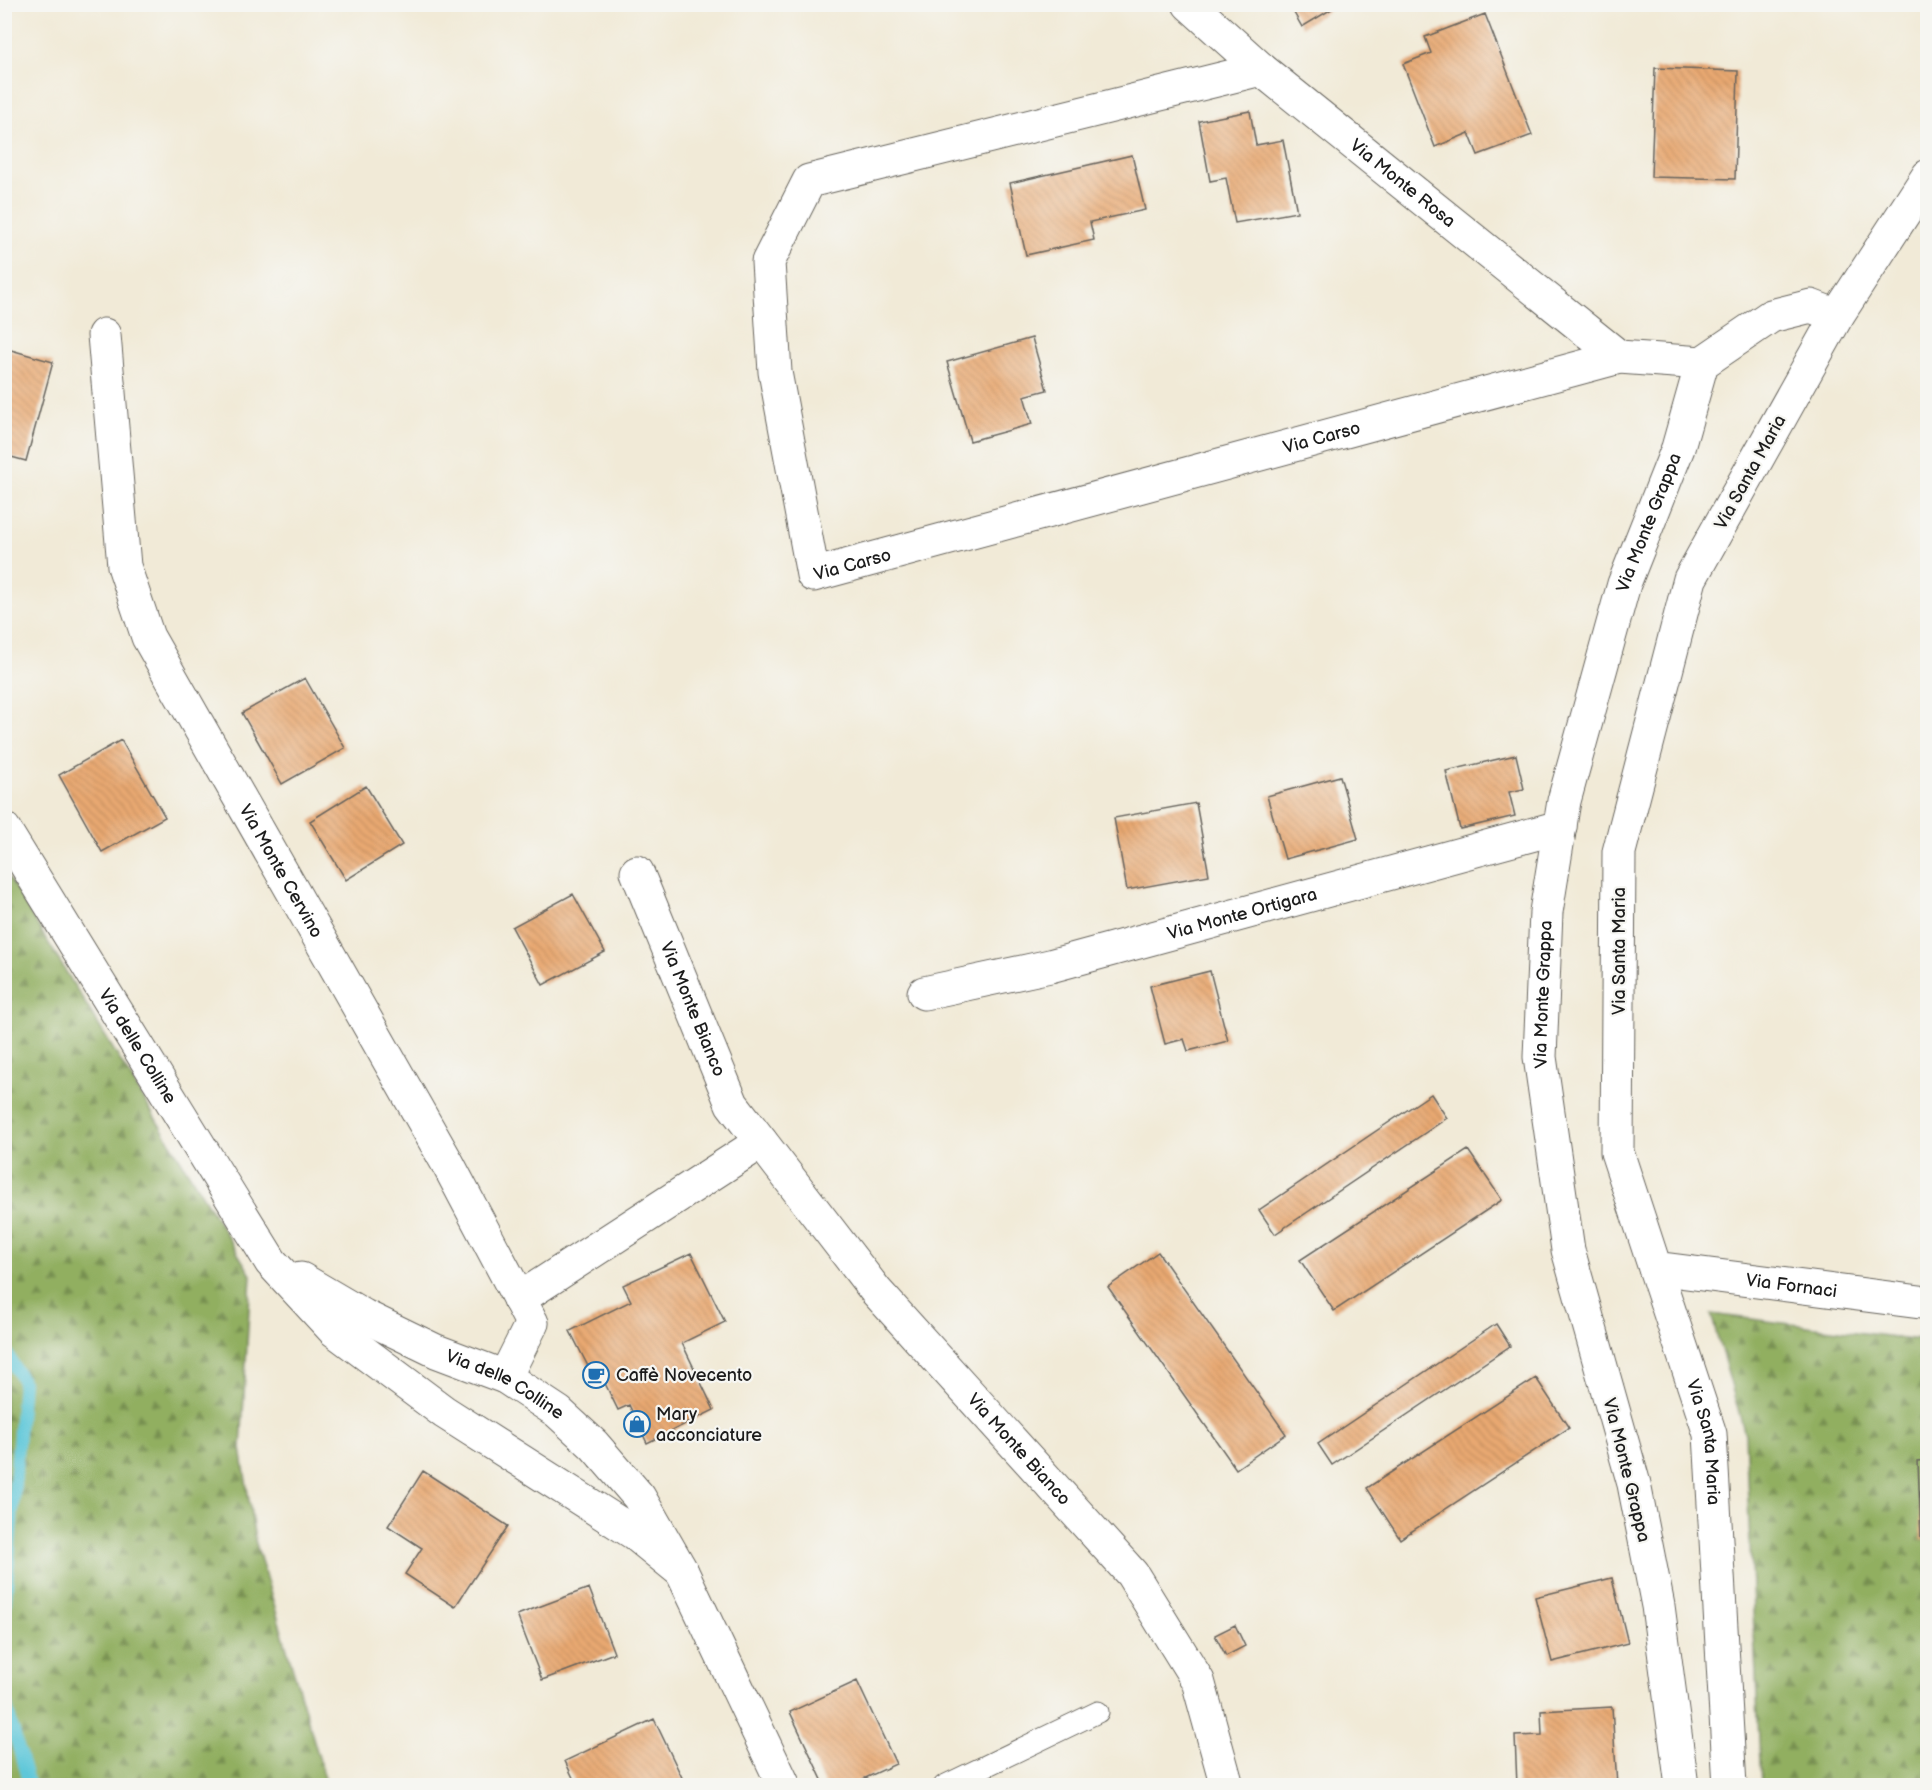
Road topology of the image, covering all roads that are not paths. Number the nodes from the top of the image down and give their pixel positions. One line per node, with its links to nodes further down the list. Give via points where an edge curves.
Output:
1 (1189, 4): 2 (street, Via Monte Rosa)
2 (1261, 69): 6 (street, Via Monte Rosa); 6 (street, Via Carso, via 809,181 768,262 775,372 813,575)
3 (1928, 176): 4 (street, Via Santa Maria)
4 (1837, 316): 7 (street, via 1811,306 1771,316); 14 (street, Via Santa Maria, via 1690,579 1619,852 1617,1152)
5 (104, 335): 15 (street, Via Monte Cervino, via 124,566 148,637 448,1164)
6 (1619, 357): 7 (street, Via Carso)
7 (1702, 363): 8 (street, Via Monte Grappa, via 1678,448 1624,584)
8 (1560, 827): 11 (street, Via Monte Ortigara, via 1050,966); 23 (street, Via Monte Grappa, via 1546,912 1540,1057 1568,1250 1634,1484 1658,1606)
9 (4, 829): 13 (street, Via delle Colline)
10 (637, 872): 12 (street, Via Monte Bianco, via 732,1104)
11 (924, 993)
12 (761, 1142): 15 (street); 22 (street, Via Monte Bianco, via 876,1291 1131,1575 1198,1681)
13 (271, 1262): 17 (street, Via delle Colline, via 364,1316 436,1351); 18 (street, Via delle Colline, via 334,1330 444,1412 634,1533)
14 (1655, 1268): 16 (street, Via Fornaci); 24 (street, Via Santa Maria, via 1710,1434)
15 (519, 1299): 17 (street, Via Monte Cervino, via 532,1323)
16 (1928, 1303)
17 (505, 1377): 18 (street, Via delle Colline, via 558,1412 594,1445 639,1497)
18 (682, 1572): 20 (street, Via delle Colline)
19 (1098, 1712): 21 (lane)
20 (784, 1785)
21 (944, 1785)
22 (1227, 1785)
23 (1682, 1785)
24 (1730, 1785)

